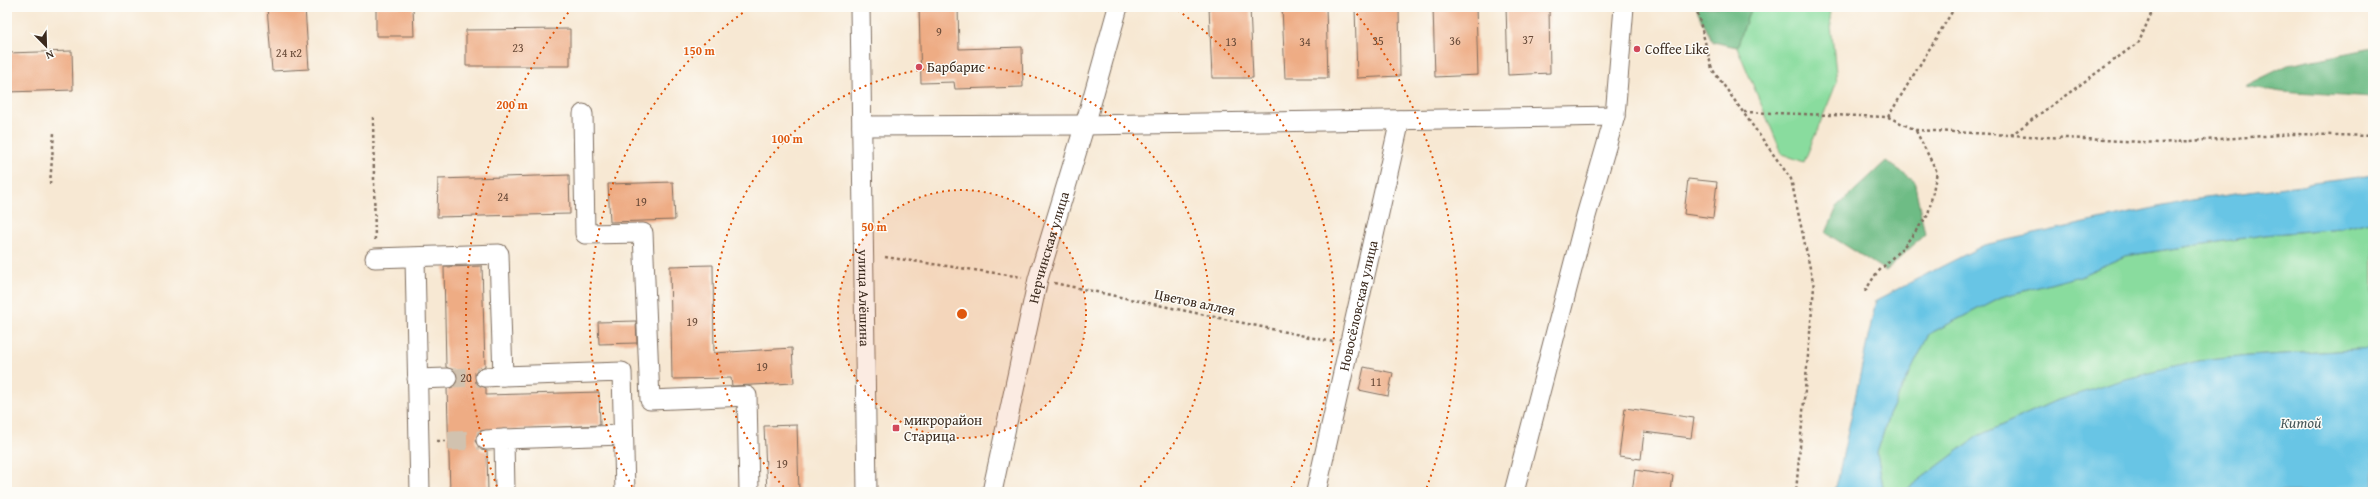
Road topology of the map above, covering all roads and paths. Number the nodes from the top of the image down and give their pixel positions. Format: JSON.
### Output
{"nodes":[{"id":1,"x":860,"y":7,"type":"edge"},
{"id":2,"x":1118,"y":7,"type":"edge"},
{"id":3,"x":1624,"y":7,"type":"edge"},
{"id":4,"x":1696,"y":7,"type":"edge"},
{"id":5,"x":1955,"y":7,"type":"edge"},
{"id":6,"x":2154,"y":7,"type":"edge"},
{"id":7,"x":1744,"y":112,"type":"junction"},
{"id":8,"x":583,"y":114,"type":"dead end"},
{"id":9,"x":1615,"y":116,"type":"junction"},
{"id":10,"x":373,"y":117,"type":"dead end"},
{"id":11,"x":1888,"y":117,"type":"junction"},
{"id":12,"x":1400,"y":120,"type":"junction"},
{"id":13,"x":1085,"y":125,"type":"junction"},
{"id":14,"x":862,"y":126,"type":"junction"},
{"id":15,"x":1916,"y":130,"type":"junction"},
{"id":16,"x":54,"y":133,"type":"dead end"},
{"id":17,"x":2010,"y":136,"type":"junction"},
{"id":18,"x":2373,"y":136,"type":"edge"},
{"id":19,"x":50,"y":184,"type":"dead end"},
{"id":20,"x":885,"y":257,"type":"dead end"},
{"id":21,"x":376,"y":258,"type":"joint"},
{"id":22,"x":414,"y":258,"type":"junction"},
{"id":23,"x":1038,"y":280,"type":"junction"},
{"id":24,"x":1865,"y":291,"type":"dead end"},
{"id":25,"x":1348,"y":345,"type":"junction"},
{"id":26,"x":447,"y":378,"type":"tunnel mouth"},
{"id":27,"x":417,"y":379,"type":"junction"},
{"id":28,"x":623,"y":435,"type":"junction"},
{"id":29,"x":420,"y":492,"type":"edge"},
{"id":30,"x":505,"y":492,"type":"edge"},
{"id":31,"x":625,"y":492,"type":"edge"},
{"id":32,"x":749,"y":492,"type":"edge"},
{"id":33,"x":867,"y":492,"type":"edge"},
{"id":34,"x":992,"y":492,"type":"edge"},
{"id":35,"x":1316,"y":492,"type":"edge"},
{"id":36,"x":1514,"y":492,"type":"edge"},
{"id":37,"x":1796,"y":492,"type":"edge"}],
"edges":[{"from":1,"to":14,"type":"street","name":"улица Алёшина"},
{"from":2,"to":13,"type":"street","name":"Нерчинская улица"},
{"from":3,"to":9,"type":"street"},
{"from":4,"to":7,"type":"path"},
{"from":5,"to":11,"type":"path"},
{"from":6,"to":17,"type":"path"},
{"from":7,"to":11,"type":"path"},
{"from":7,"to":37,"type":"path"},
{"from":8,"to":32,"type":"street"},
{"from":9,"to":12,"type":"street"},
{"from":9,"to":36,"type":"street"},
{"from":10,"to":21,"type":"path"},
{"from":11,"to":15,"type":"path"},
{"from":12,"to":13,"type":"street"},
{"from":12,"to":25,"type":"street","name":"Новосёловская улица"},
{"from":13,"to":14,"type":"street"},
{"from":13,"to":23,"type":"street","name":"Нерчинская улица"},
{"from":14,"to":33,"type":"street","name":"улица Алёшина"},
{"from":15,"to":17,"type":"path"},
{"from":15,"to":24,"type":"path"},
{"from":16,"to":19,"type":"path"},
{"from":17,"to":18,"type":"path"},
{"from":20,"to":23,"type":"path","name":"Цветов аллея"},
{"from":21,"to":22,"type":"street"},
{"from":22,"to":27,"type":"street"},
{"from":22,"to":28,"type":"street"},
{"from":23,"to":25,"type":"path","name":"Цветов аллея"},
{"from":23,"to":34,"type":"street","name":"Нерчинская улица"},
{"from":25,"to":35,"type":"street","name":"Новосёловская улица"},
{"from":26,"to":27,"type":"street"},
{"from":27,"to":29,"type":"street"},
{"from":28,"to":30,"type":"street"},
{"from":28,"to":31,"type":"street"}]}
